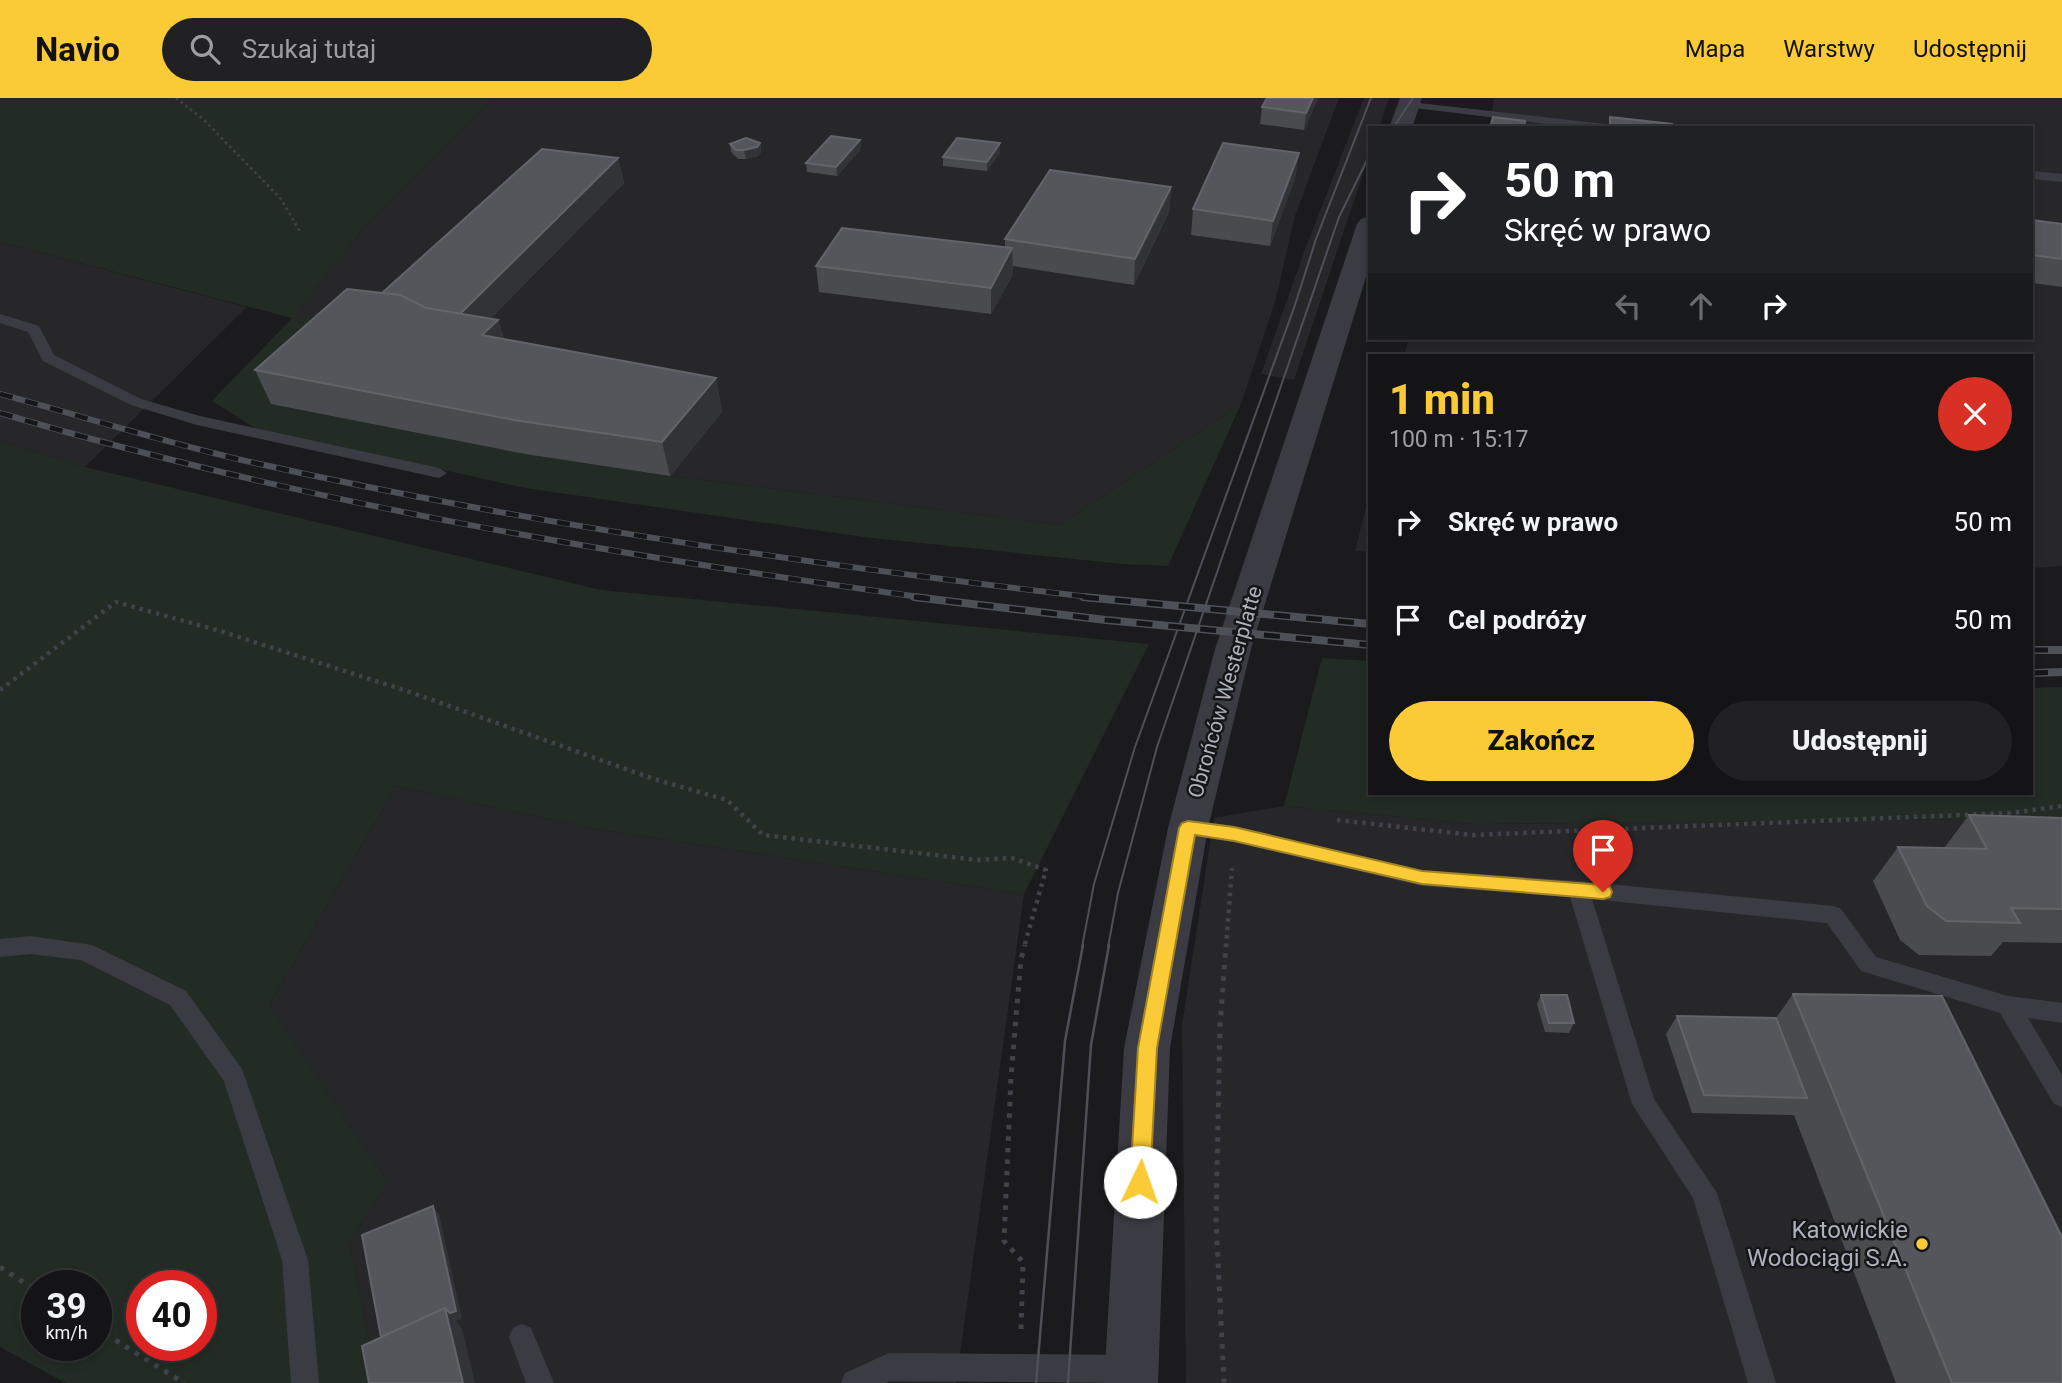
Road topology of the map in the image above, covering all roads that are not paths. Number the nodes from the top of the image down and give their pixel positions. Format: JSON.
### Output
{"nodes":[{"id":1,"x":1410,"y":102,"type":"edge"},
{"id":2,"x":1401,"y":126,"type":"edge"},
{"id":3,"x":1598,"y":126,"type":"edge"},
{"id":4,"x":2033,"y":175,"type":"edge"},
{"id":5,"x":2062,"y":178,"type":"edge"},
{"id":6,"x":1368,"y":230,"type":"edge"},
{"id":7,"x":0,"y":318,"type":"edge"},
{"id":8,"x":439,"y":473,"type":"dead end"},
{"id":9,"x":1188,"y":828,"type":"junction"},
{"id":10,"x":1578,"y":889,"type":"junction"},
{"id":11,"x":0,"y":948,"type":"edge"},
{"id":12,"x":2008,"y":1006,"type":"junction"},
{"id":13,"x":2062,"y":1013,"type":"edge"},
{"id":14,"x":2062,"y":1096,"type":"edge"},
{"id":15,"x":522,"y":1337,"type":"dead end"},
{"id":16,"x":1130,"y":1376,"type":"edge"},
{"id":17,"x":305,"y":1383,"type":"edge"},
{"id":18,"x":540,"y":1383,"type":"edge"},
{"id":19,"x":855,"y":1383,"type":"edge"},
{"id":20,"x":1762,"y":1383,"type":"edge"}],
"edges":[{"from":1,"to":2,"type":"street"},
{"from":1,"to":3,"type":"lane"},
{"from":4,"to":5,"type":"lane"},
{"from":6,"to":9,"type":"street","name":"Obrońców Westerplatte"},
{"from":7,"to":8,"type":"lane"},
{"from":9,"to":10,"type":"lane"},
{"from":9,"to":16,"type":"street","name":"Obrońców Westerplatte"},
{"from":10,"to":12,"type":"lane"},
{"from":10,"to":20,"type":"lane"},
{"from":11,"to":17,"type":"lane"},
{"from":12,"to":13,"type":"lane"},
{"from":12,"to":14,"type":"lane"},
{"from":15,"to":18,"type":"lane"},
{"from":16,"to":19,"type":"lane"}]}
